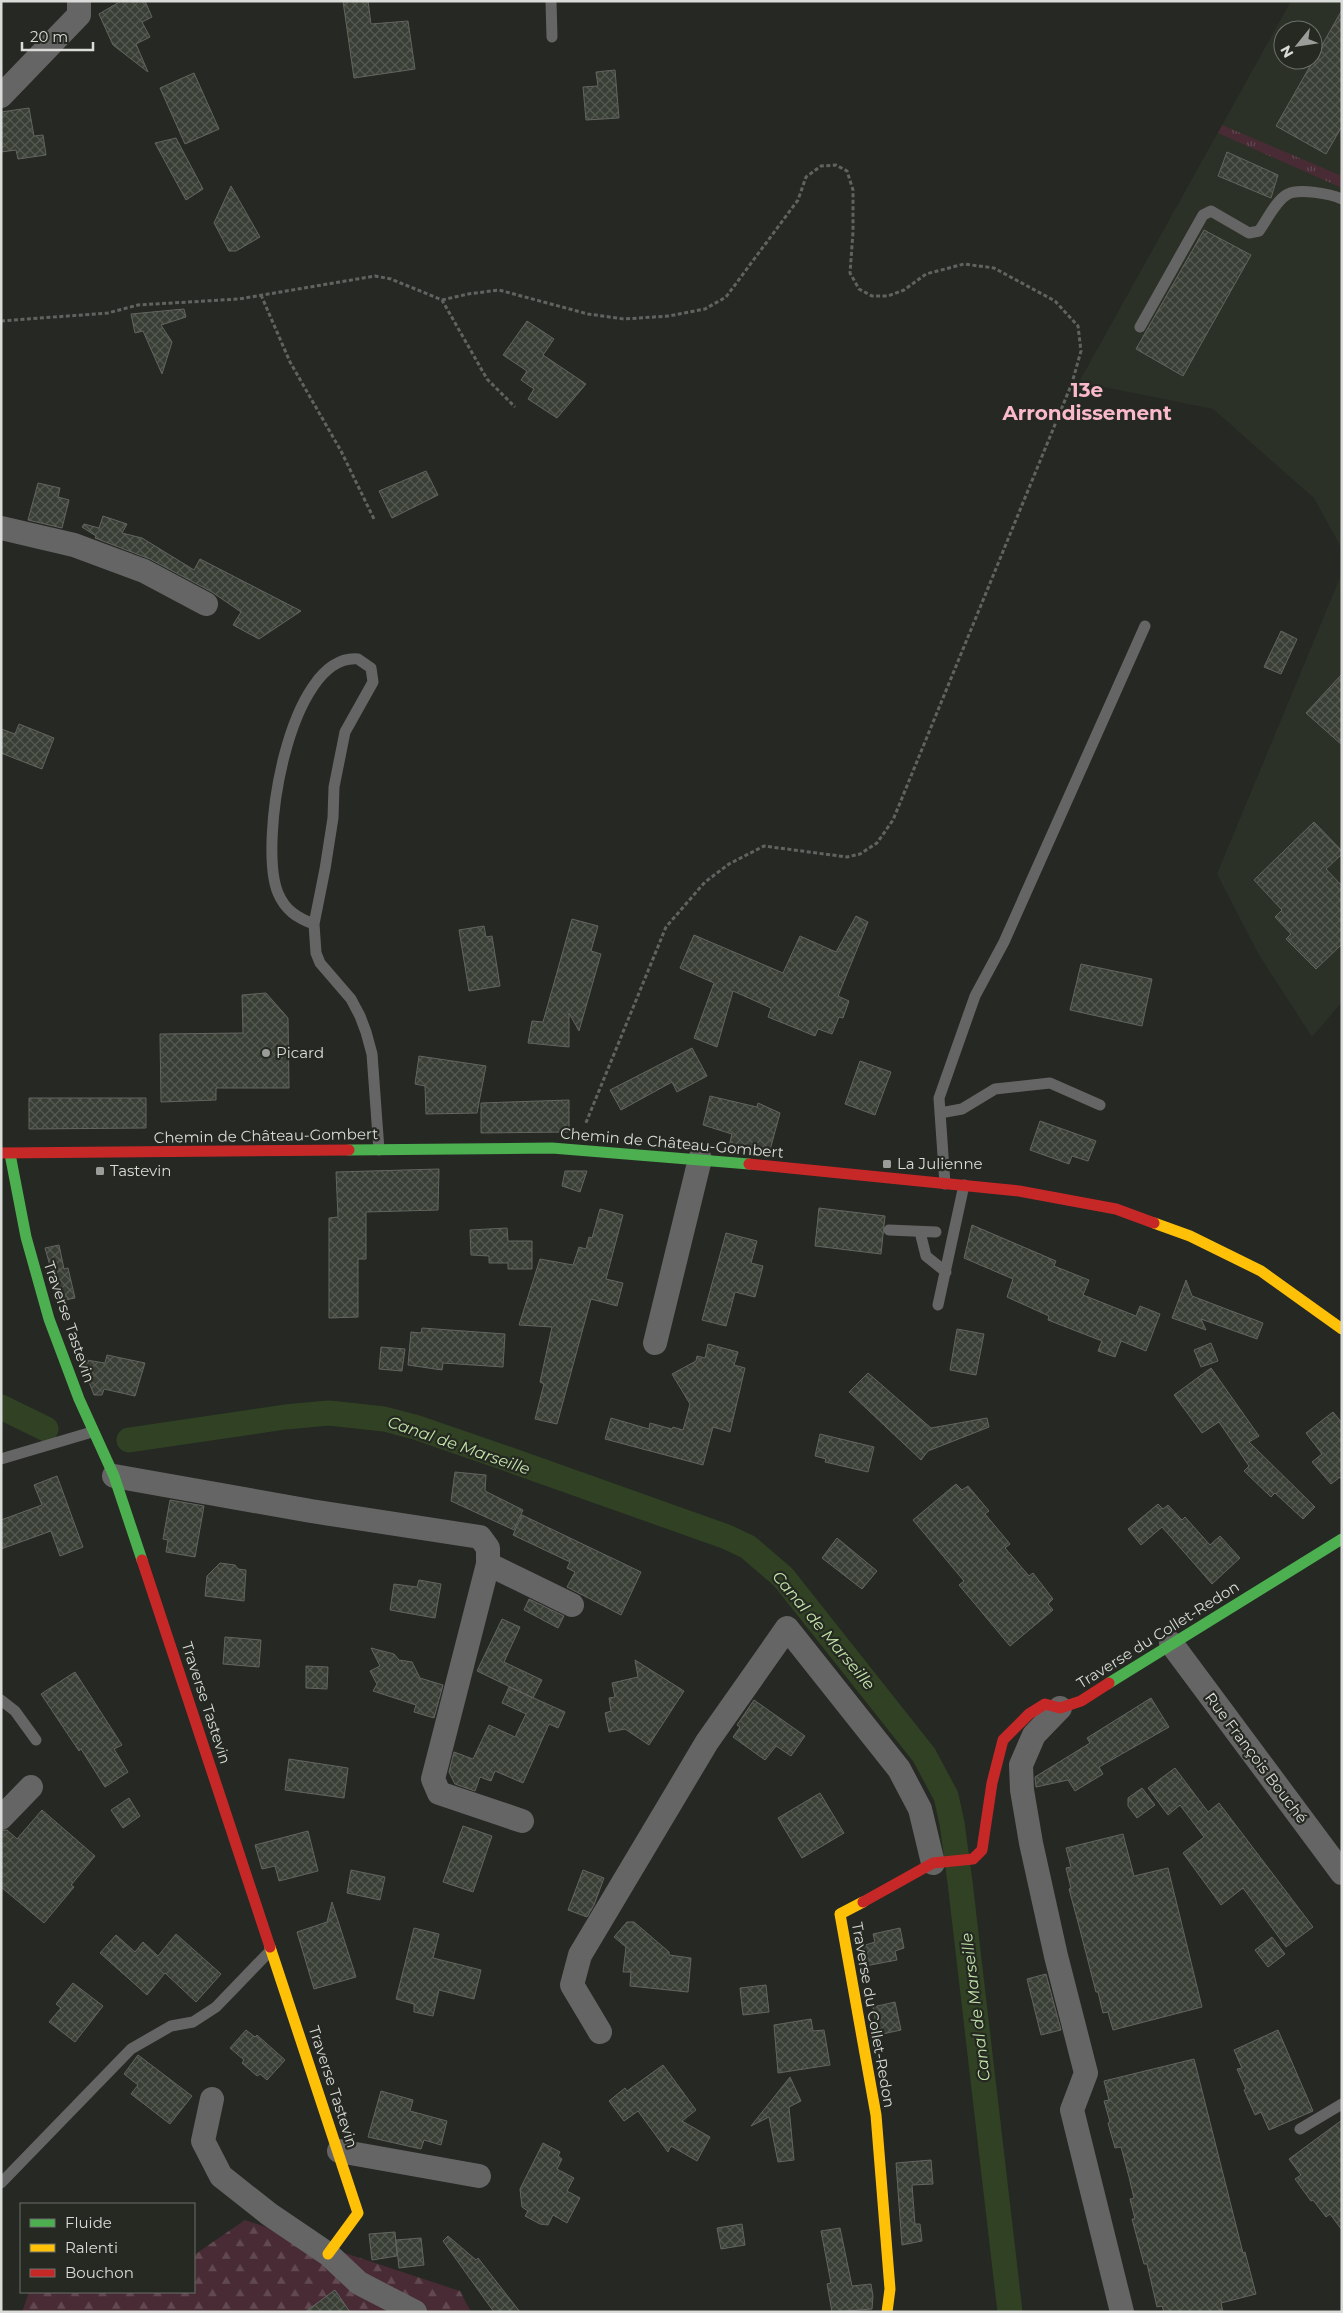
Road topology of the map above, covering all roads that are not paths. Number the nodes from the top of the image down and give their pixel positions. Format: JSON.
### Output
{"nodes":[{"id":1,"x":79,"y":1,"type":"edge"},
{"id":2,"x":551,"y":1,"type":"edge"},
{"id":3,"x":552,"y":37,"type":"dead end"},
{"id":4,"x":1,"y":96,"type":"edge"},
{"id":5,"x":1342,"y":199,"type":"edge"},
{"id":6,"x":1140,"y":327,"type":"dead end"},
{"id":7,"x":1,"y":528,"type":"edge"},
{"id":8,"x":206,"y":604,"type":"dead end"},
{"id":9,"x":1145,"y":626,"type":"dead end"},
{"id":10,"x":314,"y":924,"type":"junction"},
{"id":11,"x":1100,"y":1105,"type":"dead end"},
{"id":12,"x":940,"y":1113,"type":"junction"},
{"id":13,"x":379,"y":1150,"type":"junction"},
{"id":14,"x":6,"y":1154,"type":"edge"},
{"id":15,"x":700,"y":1159,"type":"junction"},
{"id":16,"x":945,"y":1184,"type":"junction"},
{"id":17,"x":964,"y":1185,"type":"junction"},
{"id":18,"x":889,"y":1230,"type":"dead end"},
{"id":19,"x":920,"y":1232,"type":"junction"},
{"id":20,"x":936,"y":1232,"type":"dead end"},
{"id":21,"x":946,"y":1272,"type":"junction"},
{"id":22,"x":938,"y":1305,"type":"dead end"},
{"id":23,"x":1314,"y":1307,"type":"junction"},
{"id":24,"x":1342,"y":1321,"type":"edge"},
{"id":25,"x":1342,"y":1329,"type":"edge"},
{"id":26,"x":655,"y":1343,"type":"dead end"},
{"id":27,"x":92,"y":1432,"type":"junction"},
{"id":28,"x":1,"y":1459,"type":"edge"},
{"id":29,"x":114,"y":1476,"type":"junction"},
{"id":30,"x":1342,"y":1539,"type":"edge"},
{"id":31,"x":488,"y":1564,"type":"junction"},
{"id":32,"x":572,"y":1605,"type":"dead end"},
{"id":33,"x":1171,"y":1643,"type":"junction"},
{"id":34,"x":1,"y":1700,"type":"edge"},
{"id":35,"x":1060,"y":1708,"type":"junction"},
{"id":36,"x":36,"y":1740,"type":"dead end"},
{"id":37,"x":31,"y":1787,"type":"dead end"},
{"id":38,"x":1,"y":1818,"type":"edge"},
{"id":39,"x":522,"y":1821,"type":"dead end"},
{"id":40,"x":933,"y":1863,"type":"junction"},
{"id":41,"x":1342,"y":1874,"type":"edge"},
{"id":42,"x":272,"y":1949,"type":"junction"},
{"id":43,"x":600,"y":2032,"type":"dead end"},
{"id":44,"x":212,"y":2100,"type":"dead end"},
{"id":45,"x":1342,"y":2104,"type":"edge"},
{"id":46,"x":1300,"y":2129,"type":"dead end"},
{"id":47,"x":339,"y":2151,"type":"junction"},
{"id":48,"x":479,"y":2176,"type":"dead end"},
{"id":49,"x":1,"y":2183,"type":"edge"},
{"id":50,"x":328,"y":2254,"type":"junction"},
{"id":51,"x":415,"y":2312,"type":"edge"},
{"id":52,"x":887,"y":2312,"type":"edge"},
{"id":53,"x":1122,"y":2312,"type":"edge"}],
"edges":[{"from":1,"to":4,"type":"street"},
{"from":2,"to":3,"type":"lane"},
{"from":5,"to":6,"type":"lane"},
{"from":7,"to":8,"type":"street"},
{"from":9,"to":12,"type":"lane"},
{"from":10,"to":10,"type":"lane"},
{"from":10,"to":13,"type":"lane"},
{"from":11,"to":12,"type":"lane"},
{"from":12,"to":16,"type":"lane"},
{"from":13,"to":14,"type":"street","name":"Chemin de Château-Gombert"},
{"from":13,"to":15,"type":"street","name":"Chemin de Château-Gombert"},
{"from":14,"to":27,"type":"street","name":"Traverse Tastevin"},
{"from":15,"to":16,"type":"street","name":"Chemin de Château-Gombert"},
{"from":15,"to":26,"type":"street"},
{"from":16,"to":17,"type":"street","name":"Chemin de Château-Gombert"},
{"from":17,"to":21,"type":"lane"},
{"from":17,"to":23,"type":"street","name":"Chemin de Château-Gombert"},
{"from":18,"to":19,"type":"lane"},
{"from":19,"to":20,"type":"lane"},
{"from":19,"to":21,"type":"lane"},
{"from":21,"to":22,"type":"lane"},
{"from":23,"to":24,"type":"street","name":"Chemin de Château-Gombert"},
{"from":23,"to":25,"type":"street","name":"Chemin de Château-Gombert"},
{"from":27,"to":28,"type":"lane"},
{"from":27,"to":29,"type":"street","name":"Traverse Tastevin"},
{"from":29,"to":31,"type":"street"},
{"from":29,"to":42,"type":"street","name":"Traverse Tastevin"},
{"from":30,"to":33,"type":"street","name":"Traverse du Collet-Redon"},
{"from":31,"to":32,"type":"street"},
{"from":31,"to":39,"type":"street"},
{"from":33,"to":35,"type":"street","name":"Traverse du Collet-Redon"},
{"from":33,"to":41,"type":"street","name":"Rue François Bouché"},
{"from":34,"to":36,"type":"lane"},
{"from":35,"to":40,"type":"street","name":"Traverse du Collet-Redon"},
{"from":35,"to":53,"type":"street"},
{"from":37,"to":38,"type":"street"},
{"from":40,"to":43,"type":"street"},
{"from":40,"to":52,"type":"street","name":"Traverse du Collet-Redon"},
{"from":42,"to":47,"type":"street","name":"Traverse Tastevin"},
{"from":42,"to":49,"type":"lane"},
{"from":44,"to":50,"type":"street"},
{"from":45,"to":46,"type":"lane"},
{"from":47,"to":48,"type":"street"},
{"from":47,"to":50,"type":"street","name":"Traverse Tastevin"},
{"from":50,"to":51,"type":"street"}]}
